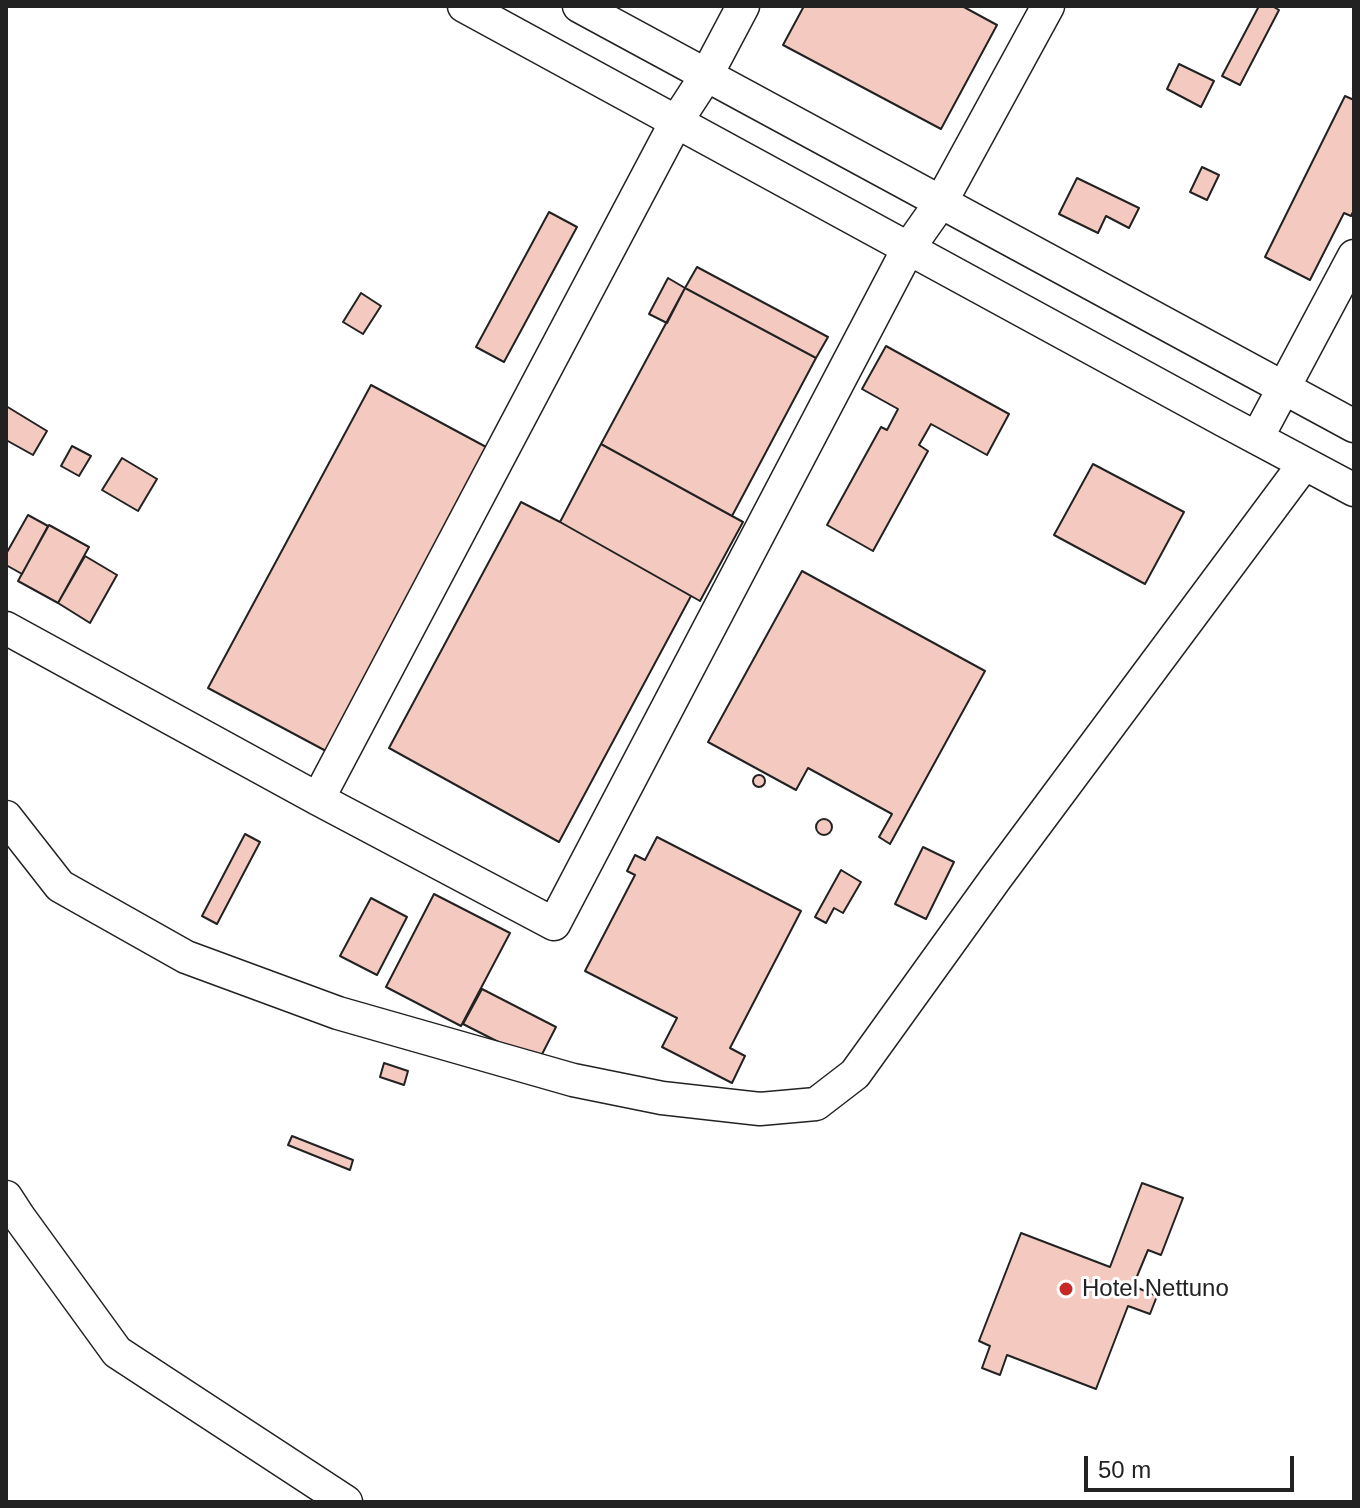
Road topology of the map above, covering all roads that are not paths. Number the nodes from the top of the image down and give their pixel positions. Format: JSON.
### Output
{"nodes":[{"id":1,"x":464,"y":6,"type":"edge"},
{"id":2,"x":579,"y":6,"type":"edge"},
{"id":3,"x":743,"y":6,"type":"edge"},
{"id":4,"x":1048,"y":6,"type":"edge"},
{"id":5,"x":706,"y":76,"type":"junction"},
{"id":6,"x":676,"y":122,"type":"junction"},
{"id":7,"x":941,"y":202,"type":"junction"},
{"id":8,"x":908,"y":249,"type":"junction"},
{"id":9,"x":1354,"y":256,"type":"edge"},
{"id":10,"x":1285,"y":388,"type":"junction"},
{"id":11,"x":1354,"y":426,"type":"edge"},
{"id":12,"x":1257,"y":438,"type":"junction"},
{"id":13,"x":1304,"y":464,"type":"junction"},
{"id":14,"x":1354,"y":490,"type":"edge"},
{"id":15,"x":6,"y":628,"type":"edge"},
{"id":16,"x":318,"y":799,"type":"junction"},
{"id":17,"x":6,"y":817,"type":"edge"},
{"id":18,"x":6,"y":1197,"type":"edge"},
{"id":19,"x":346,"y":1502,"type":"edge"}],
"edges":[{"from":1,"to":6,"type":"lane"},
{"from":2,"to":5,"type":"lane"},
{"from":3,"to":5,"type":"lane"},
{"from":4,"to":7,"type":"lane"},
{"from":5,"to":6,"type":"lane"},
{"from":5,"to":7,"type":"lane"},
{"from":6,"to":8,"type":"lane"},
{"from":6,"to":16,"type":"lane"},
{"from":7,"to":8,"type":"lane"},
{"from":7,"to":10,"type":"lane"},
{"from":8,"to":12,"type":"lane"},
{"from":8,"to":16,"type":"lane"},
{"from":9,"to":10,"type":"lane"},
{"from":10,"to":11,"type":"lane"},
{"from":10,"to":12,"type":"lane"},
{"from":12,"to":13,"type":"lane"},
{"from":13,"to":14,"type":"lane"},
{"from":13,"to":17,"type":"lane"},
{"from":15,"to":16,"type":"lane"},
{"from":18,"to":19,"type":"lane"}]}
